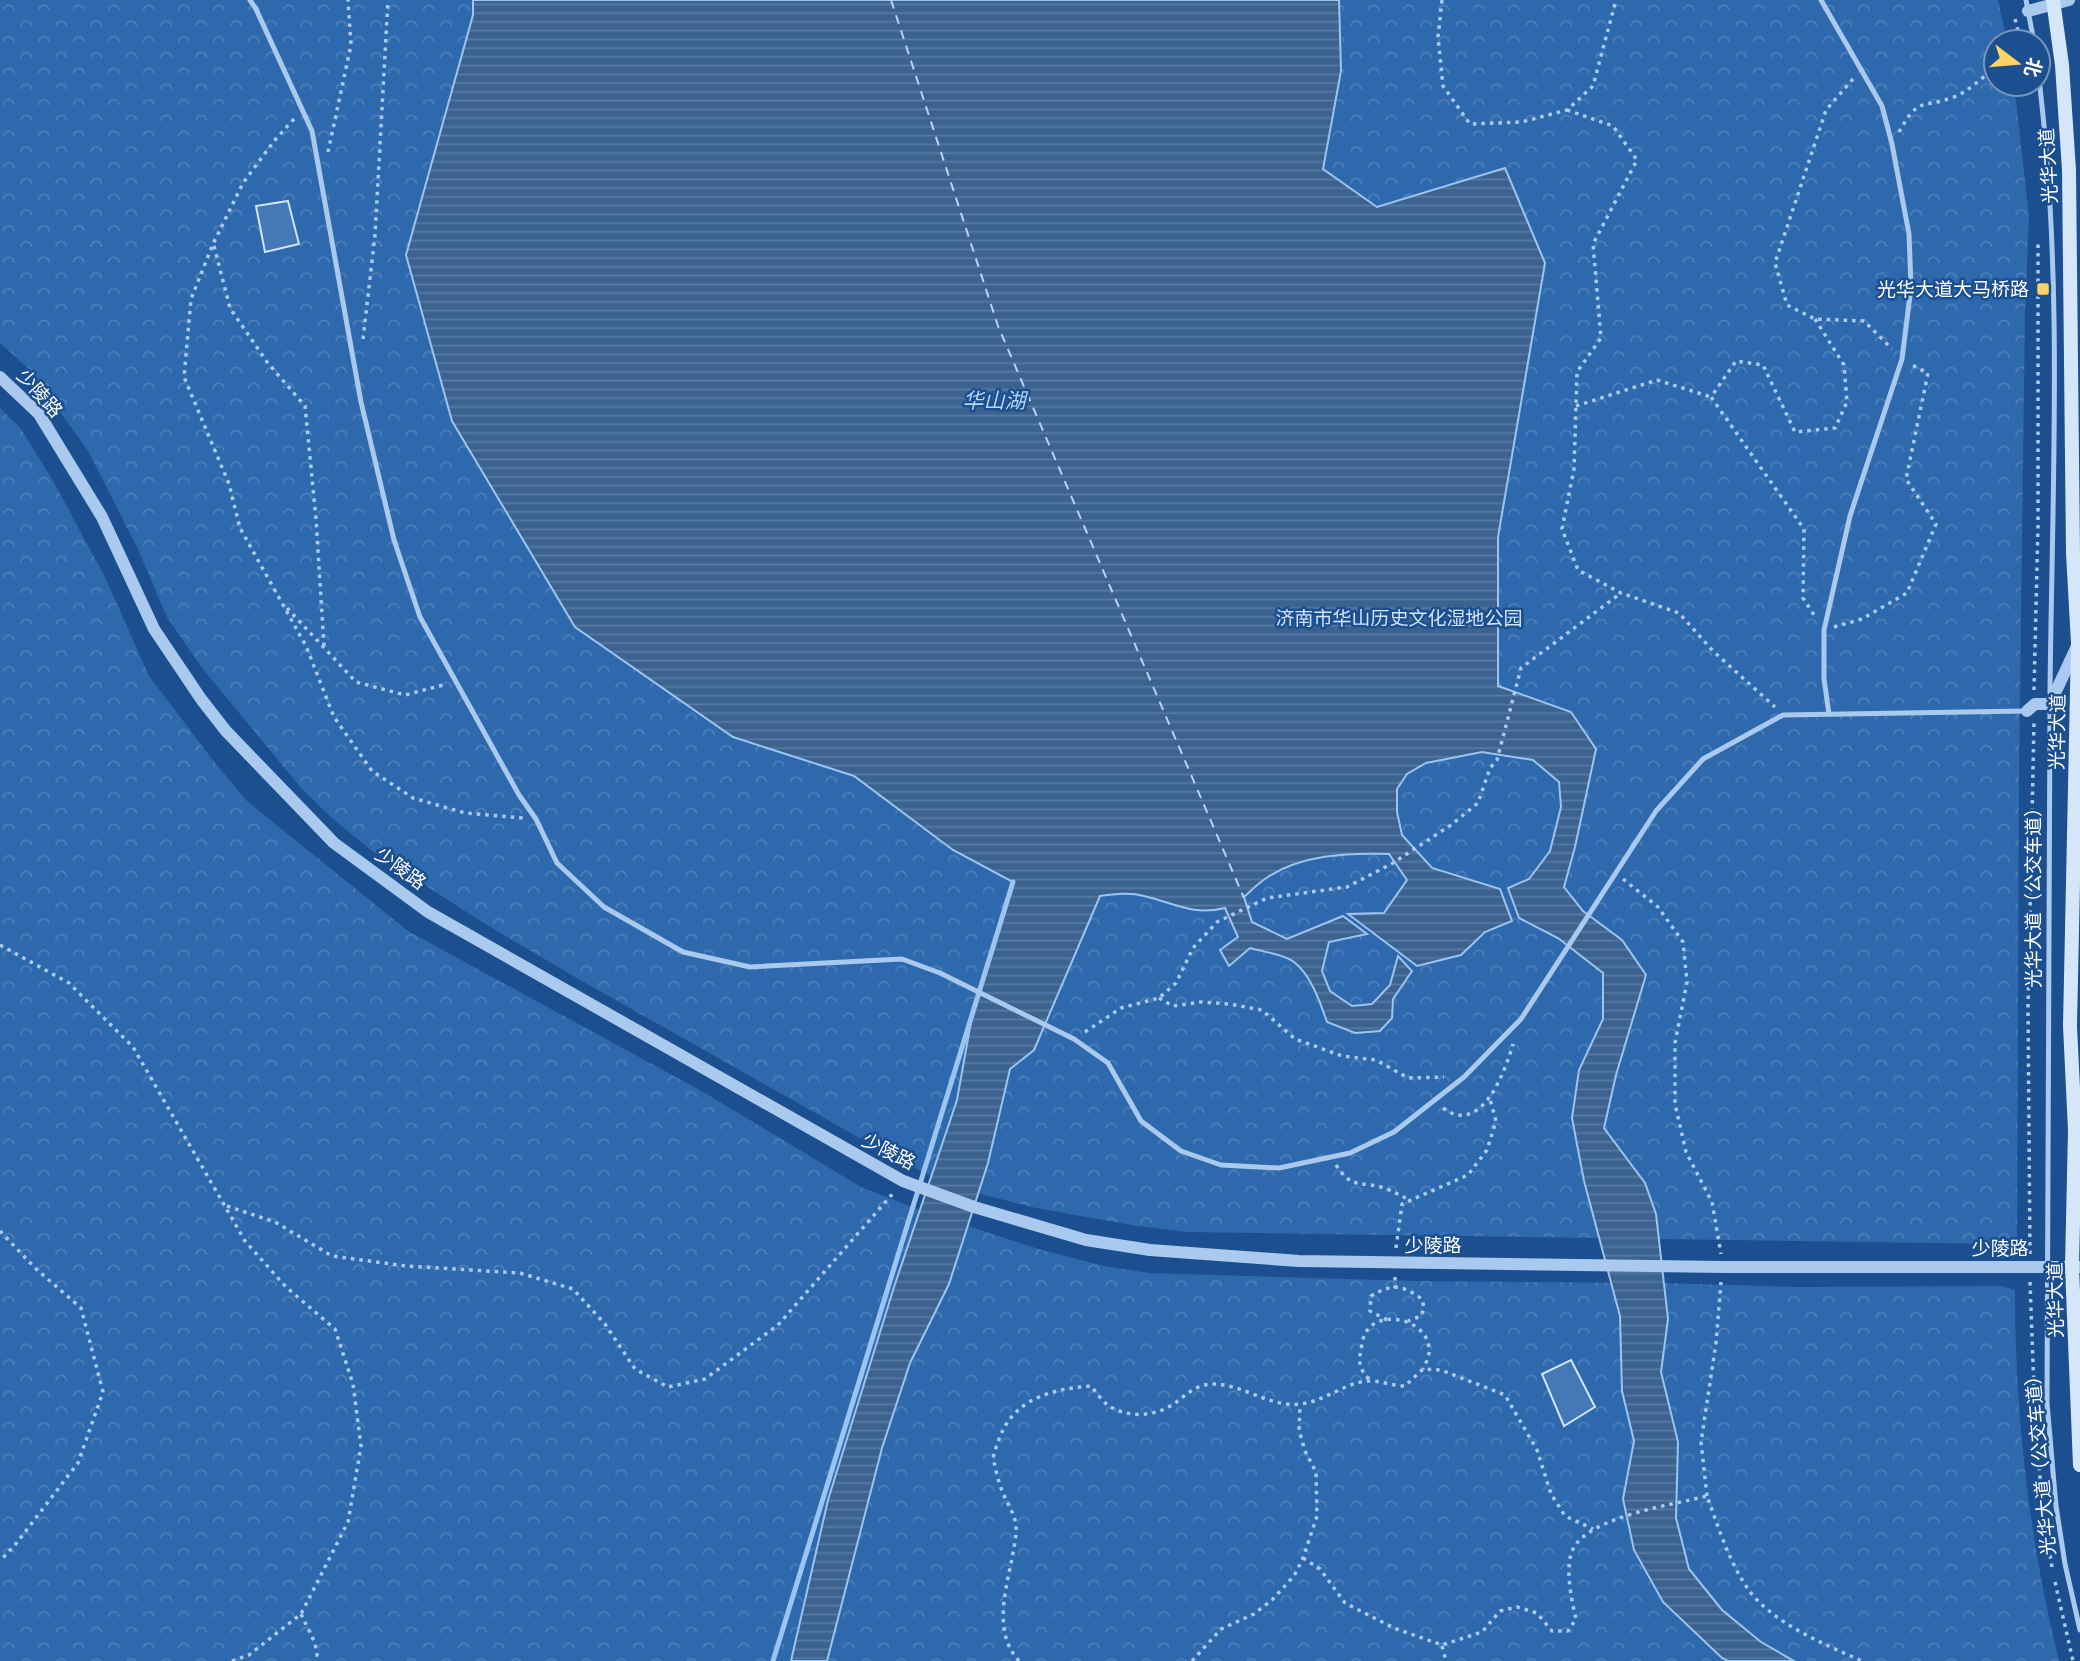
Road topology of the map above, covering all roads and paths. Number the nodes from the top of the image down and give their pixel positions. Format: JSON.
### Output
{"nodes":[{"id":1,"x":250,"y":0,"type":"edge"},
{"id":2,"x":348,"y":0,"type":"edge"},
{"id":3,"x":388,"y":0,"type":"edge"},
{"id":4,"x":1442,"y":0,"type":"edge"},
{"id":5,"x":1616,"y":0,"type":"edge"},
{"id":6,"x":1821,"y":0,"type":"edge"},
{"id":7,"x":2069,"y":0,"type":"edge"},
{"id":8,"x":2053,"y":2,"type":"edge"},
{"id":9,"x":2027,"y":6,"type":"edge"},
{"id":10,"x":2031,"y":28,"type":"edge"},
{"id":11,"x":1861,"y":70,"type":"junction"},
{"id":12,"x":1982,"y":78,"type":"edge"},
{"id":13,"x":2040,"y":98,"type":"edge"},
{"id":14,"x":303,"y":110,"type":"junction"},
{"id":15,"x":1567,"y":110,"type":"junction"},
{"id":16,"x":1892,"y":144,"type":"junction"},
{"id":17,"x":327,"y":154,"type":"dead end"},
{"id":18,"x":2038,"y":243,"type":"dead end"},
{"id":19,"x":213,"y":244,"type":"junction"},
{"id":20,"x":1815,"y":320,"type":"junction"},
{"id":21,"x":362,"y":342,"type":"dead end"},
{"id":22,"x":1902,"y":359,"type":"junction"},
{"id":23,"x":0,"y":377,"type":"edge"},
{"id":24,"x":1711,"y":397,"type":"junction"},
{"id":25,"x":1576,"y":405,"type":"junction"},
{"id":26,"x":1621,"y":593,"type":"junction"},
{"id":27,"x":283,"y":603,"type":"junction"},
{"id":28,"x":1824,"y":630,"type":"junction"},
{"id":29,"x":2079,"y":643,"type":"edge"},
{"id":30,"x":324,"y":646,"type":"junction"},
{"id":31,"x":456,"y":682,"type":"junction"},
{"id":32,"x":2050,"y":705,"type":"junction"},
{"id":33,"x":2031,"y":708,"type":"junction"},
{"id":34,"x":1829,"y":714,"type":"junction"},
{"id":35,"x":1783,"y":715,"type":"junction"},
{"id":36,"x":536,"y":819,"type":"junction"},
{"id":37,"x":1616,"y":874,"type":"junction"},
{"id":38,"x":0,"y":945,"type":"edge"},
{"id":39,"x":1159,"y":999,"type":"junction"},
{"id":40,"x":1521,"y":1019,"type":"junction"},
{"id":41,"x":1074,"y":1039,"type":"junction"},
{"id":42,"x":1464,"y":1077,"type":"junction"},
{"id":43,"x":1489,"y":1096,"type":"junction"},
{"id":44,"x":1433,"y":1101,"type":"junction"},
{"id":45,"x":1330,"y":1157,"type":"junction"},
{"id":46,"x":903,"y":1181,"type":"junction"},
{"id":47,"x":1410,"y":1200,"type":"junction"},
{"id":48,"x":226,"y":1206,"type":"junction"},
{"id":49,"x":0,"y":1231,"type":"edge"},
{"id":50,"x":1395,"y":1264,"type":"junction"},
{"id":51,"x":1723,"y":1267,"type":"junction"},
{"id":52,"x":2030,"y":1267,"type":"junction"},
{"id":53,"x":2046,"y":1267,"type":"junction"},
{"id":54,"x":2076,"y":1267,"type":"edge"},
{"id":55,"x":1387,"y":1320,"type":"junction"},
{"id":56,"x":1408,"y":1321,"type":"junction"},
{"id":57,"x":1423,"y":1369,"type":"junction"},
{"id":58,"x":1370,"y":1380,"type":"junction"},
{"id":59,"x":2034,"y":1396,"type":"dead end"},
{"id":60,"x":1300,"y":1405,"type":"junction"},
{"id":61,"x":2036,"y":1422,"type":"dead end"},
{"id":62,"x":2080,"y":1465,"type":"edge"},
{"id":63,"x":1707,"y":1496,"type":"junction"},
{"id":64,"x":2043,"y":1501,"type":"dead end"},
{"id":65,"x":2046,"y":1527,"type":"dead end"},
{"id":66,"x":1593,"y":1529,"type":"junction"},
{"id":67,"x":1303,"y":1558,"type":"junction"},
{"id":68,"x":0,"y":1561,"type":"edge"},
{"id":69,"x":301,"y":1615,"type":"junction"},
{"id":70,"x":2080,"y":1630,"type":"edge"},
{"id":71,"x":1442,"y":1645,"type":"junction"},
{"id":72,"x":232,"y":1661,"type":"edge"},
{"id":73,"x":318,"y":1661,"type":"edge"},
{"id":74,"x":1019,"y":1661,"type":"edge"},
{"id":75,"x":1192,"y":1661,"type":"edge"},
{"id":76,"x":1447,"y":1661,"type":"edge"},
{"id":77,"x":1862,"y":1661,"type":"edge"},
{"id":78,"x":2073,"y":1661,"type":"edge"}],
"edges":[{"from":1,"to":14,"type":"lane"},
{"from":2,"to":17,"type":"path"},
{"from":3,"to":21,"type":"path"},
{"from":4,"to":15,"type":"path"},
{"from":5,"to":15,"type":"path"},
{"from":6,"to":11,"type":"lane"},
{"from":7,"to":8,"type":"street"},
{"from":8,"to":9,"type":"street"},
{"from":8,"to":29,"type":"main road","name":"光华大道"},
{"from":9,"to":10,"type":"lane"},
{"from":11,"to":16,"type":"lane"},
{"from":11,"to":20,"type":"path"},
{"from":12,"to":16,"type":"path"},
{"from":13,"to":32,"type":"lane","name":"光华大道（公交车道）"},
{"from":14,"to":19,"type":"path"},
{"from":14,"to":31,"type":"lane"},
{"from":15,"to":25,"type":"path"},
{"from":16,"to":22,"type":"lane"},
{"from":18,"to":33,"type":"path"},
{"from":19,"to":27,"type":"path"},
{"from":19,"to":30,"type":"path"},
{"from":20,"to":22,"type":"path"},
{"from":20,"to":24,"type":"path"},
{"from":22,"to":28,"type":"lane"},
{"from":22,"to":28,"type":"path"},
{"from":23,"to":46,"type":"street","name":"少陵路"},
{"from":24,"to":25,"type":"path"},
{"from":24,"to":28,"type":"path"},
{"from":25,"to":26,"type":"path"},
{"from":26,"to":35,"type":"path"},
{"from":26,"to":39,"type":"path"},
{"from":27,"to":30,"type":"path"},
{"from":27,"to":36,"type":"path"},
{"from":28,"to":34,"type":"lane"},
{"from":29,"to":32,"type":"street"},
{"from":29,"to":54,"type":"main road","name":"光华大道"},
{"from":30,"to":31,"type":"path"},
{"from":31,"to":36,"type":"lane"},
{"from":32,"to":33,"type":"street"},
{"from":32,"to":53,"type":"lane","name":"光华大道（公交车道）"},
{"from":33,"to":34,"type":"lane"},
{"from":33,"to":52,"type":"path"},
{"from":34,"to":35,"type":"lane"},
{"from":35,"to":37,"type":"lane"},
{"from":36,"to":41,"type":"lane"},
{"from":37,"to":40,"type":"lane"},
{"from":37,"to":51,"type":"path"},
{"from":38,"to":48,"type":"path"},
{"from":39,"to":41,"type":"path"},
{"from":39,"to":42,"type":"path"},
{"from":40,"to":42,"type":"lane"},
{"from":40,"to":43,"type":"path"},
{"from":41,"to":45,"type":"lane"},
{"from":42,"to":44,"type":"lane"},
{"from":43,"to":44,"type":"path"},
{"from":43,"to":47,"type":"path"},
{"from":44,"to":45,"type":"lane"},
{"from":45,"to":47,"type":"path"},
{"from":46,"to":48,"type":"path"},
{"from":46,"to":50,"type":"street","name":"少陵路"},
{"from":47,"to":50,"type":"path"},
{"from":48,"to":69,"type":"path"},
{"from":49,"to":68,"type":"path"},
{"from":50,"to":51,"type":"street","name":"少陵路"},
{"from":51,"to":52,"type":"street","name":"少陵路"},
{"from":51,"to":63,"type":"path"},
{"from":52,"to":53,"type":"street","name":"少陵路"},
{"from":52,"to":59,"type":"path"},
{"from":53,"to":54,"type":"street","name":"少陵路"},
{"from":53,"to":70,"type":"lane","name":"光华大道（公交车道）"},
{"from":54,"to":62,"type":"main road","name":"光华大道"},
{"from":55,"to":56,"type":"path"},
{"from":55,"to":56,"type":"path"},
{"from":55,"to":58,"type":"path"},
{"from":56,"to":57,"type":"path"},
{"from":57,"to":58,"type":"path"},
{"from":57,"to":66,"type":"path"},
{"from":58,"to":60,"type":"path"},
{"from":60,"to":67,"type":"path"},
{"from":60,"to":74,"type":"path"},
{"from":61,"to":64,"type":"path"},
{"from":63,"to":66,"type":"path"},
{"from":63,"to":77,"type":"path"},
{"from":65,"to":78,"type":"path"},
{"from":66,"to":71,"type":"path"},
{"from":67,"to":71,"type":"path"},
{"from":67,"to":75,"type":"path"},
{"from":69,"to":72,"type":"path"},
{"from":69,"to":73,"type":"path"},
{"from":71,"to":76,"type":"path"}]}
